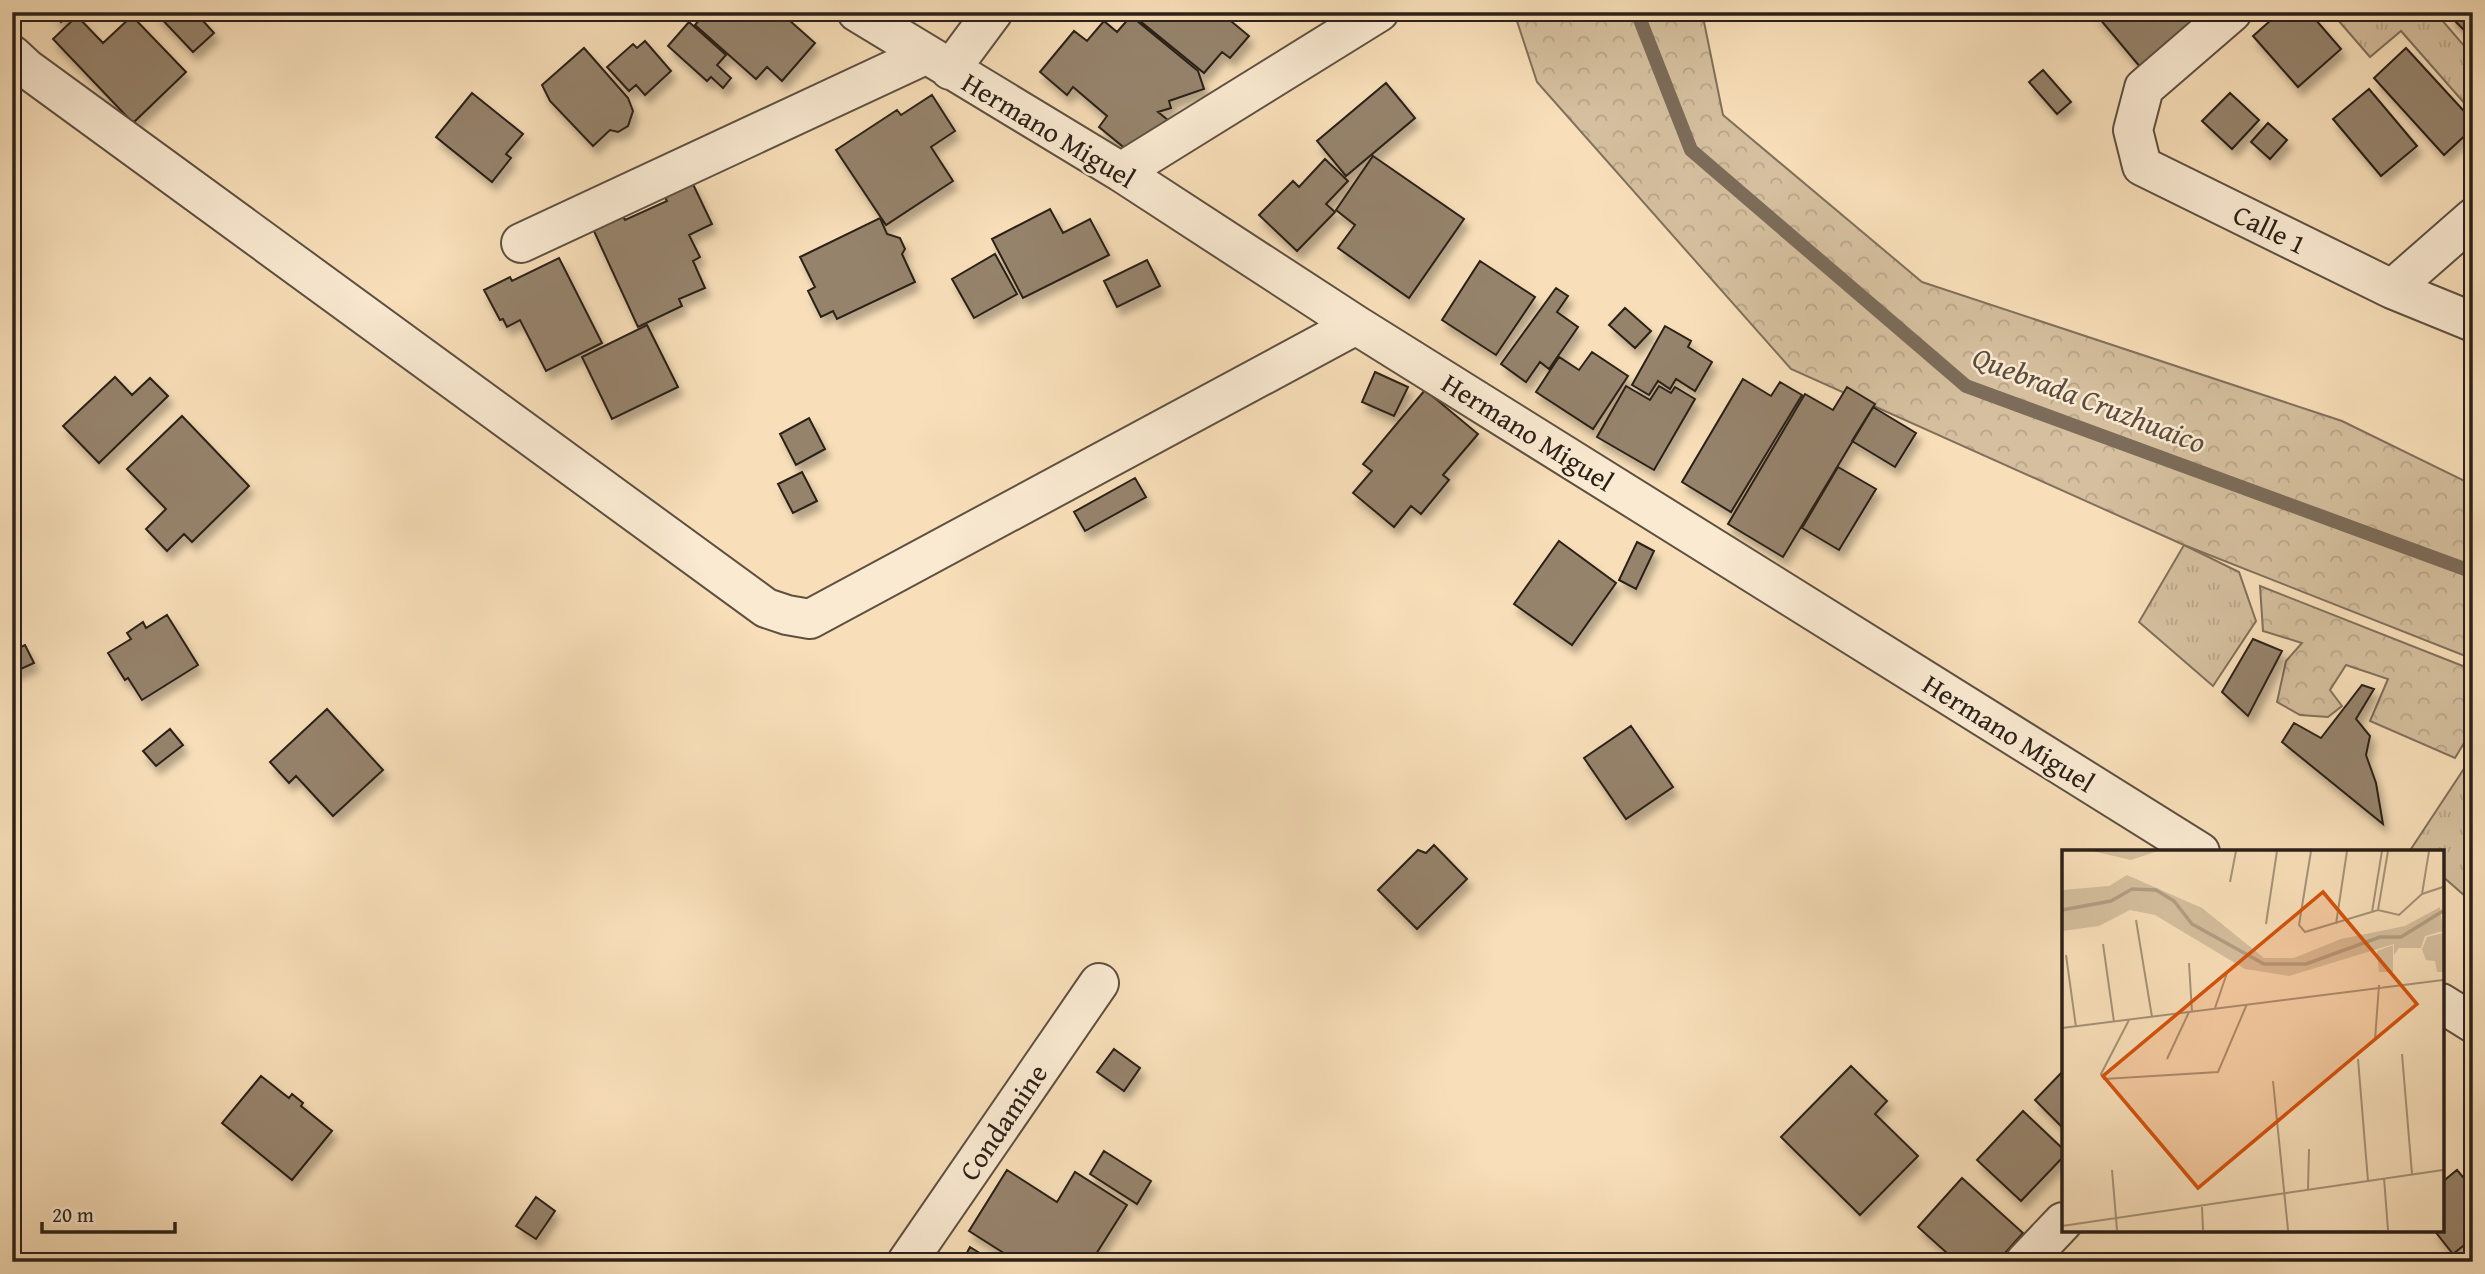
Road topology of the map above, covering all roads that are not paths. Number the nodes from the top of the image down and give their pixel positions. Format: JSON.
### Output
{"nodes":[{"id":1,"x":857,"y":12,"type":"edge"},
{"id":2,"x":993,"y":12,"type":"edge"},
{"id":3,"x":1379,"y":12,"type":"edge"},
{"id":4,"x":2232,"y":12,"type":"edge"},
{"id":5,"x":12,"y":55,"type":"edge"},
{"id":6,"x":938,"y":62,"type":"junction"},
{"id":7,"x":1121,"y":172,"type":"junction"},
{"id":8,"x":2473,"y":218,"type":"edge"},
{"id":9,"x":521,"y":243,"type":"dead end"},
{"id":10,"x":2392,"y":289,"type":"junction"},
{"id":11,"x":2473,"y":322,"type":"edge"},
{"id":12,"x":1356,"y":324,"type":"junction"},
{"id":13,"x":2197,"y":850,"type":"edge"},
{"id":14,"x":1099,"y":983,"type":"dead end"},
{"id":15,"x":2443,"y":1004,"type":"edge"},
{"id":16,"x":2473,"y":1023,"type":"edge"},
{"id":17,"x":2062,"y":1223,"type":"edge"},
{"id":18,"x":907,"y":1262,"type":"edge"},
{"id":19,"x":2025,"y":1262,"type":"edge"}],
"edges":[{"from":1,"to":6,"type":"street","name":"Hermano Miguel"},
{"from":2,"to":6,"type":"street"},
{"from":3,"to":7,"type":"street"},
{"from":4,"to":10,"type":"street","name":"Calle 1"},
{"from":5,"to":12,"type":"street"},
{"from":6,"to":7,"type":"street","name":"Hermano Miguel"},
{"from":6,"to":9,"type":"street"},
{"from":7,"to":12,"type":"street","name":"Hermano Miguel"},
{"from":8,"to":10,"type":"street"},
{"from":10,"to":11,"type":"street","name":"Calle 1"},
{"from":12,"to":13,"type":"street","name":"Hermano Miguel"},
{"from":14,"to":18,"type":"street","name":"Condamine"},
{"from":15,"to":16,"type":"street"},
{"from":17,"to":19,"type":"street"}]}
